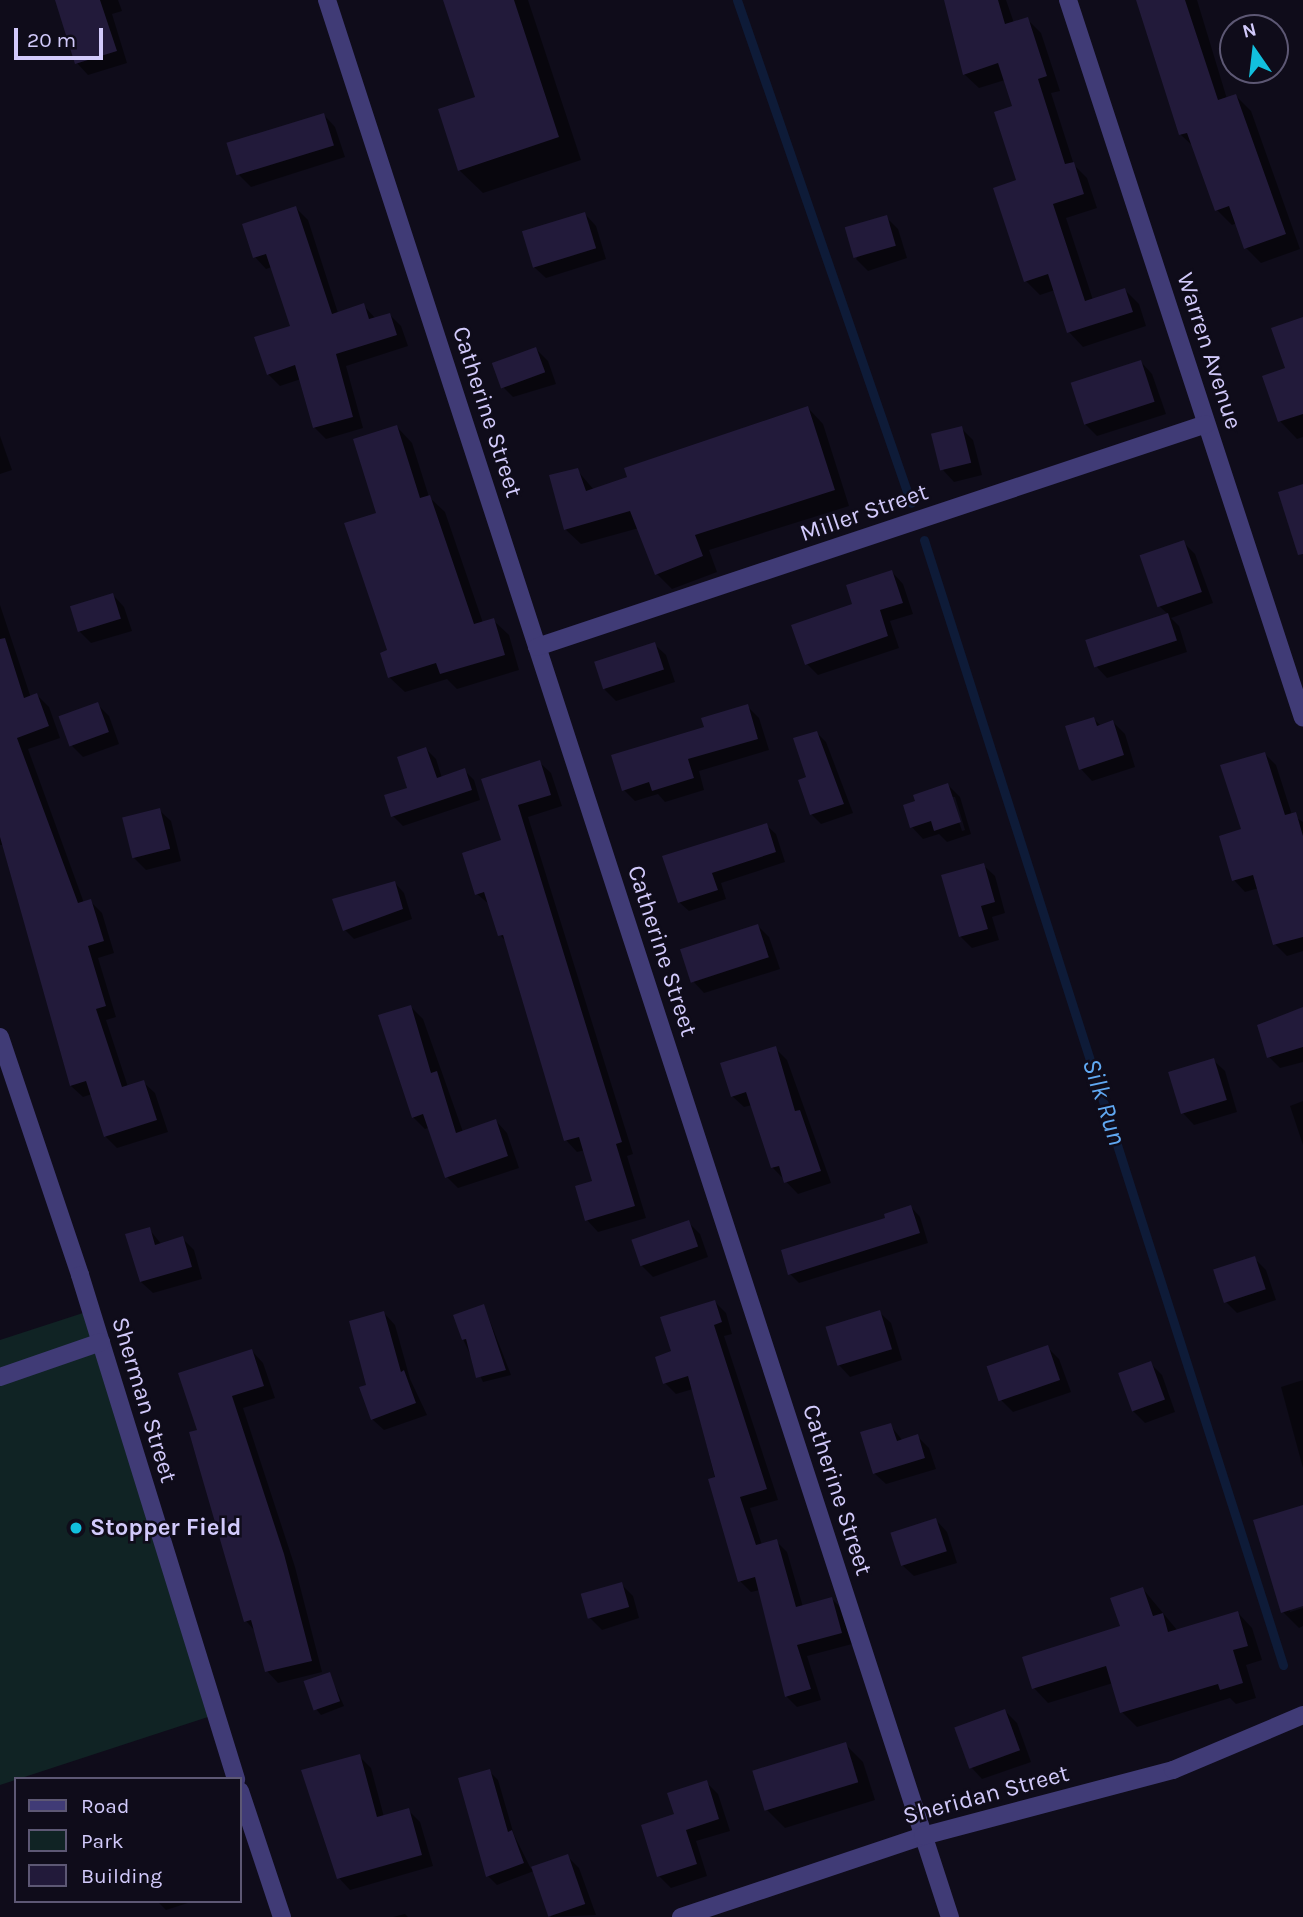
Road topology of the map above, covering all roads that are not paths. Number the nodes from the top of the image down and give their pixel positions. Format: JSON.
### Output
{"nodes":[{"id":1,"x":327,"y":0,"type":"edge"},
{"id":2,"x":1068,"y":0,"type":"edge"},
{"id":3,"x":1206,"y":424,"type":"junction"},
{"id":4,"x":537,"y":647,"type":"junction"},
{"id":5,"x":1303,"y":718,"type":"edge"},
{"id":6,"x":0,"y":1037,"type":"edge"},
{"id":7,"x":101,"y":1342,"type":"junction"},
{"id":8,"x":0,"y":1377,"type":"edge"},
{"id":9,"x":1303,"y":1715,"type":"edge"},
{"id":10,"x":235,"y":1777,"type":"edge"},
{"id":11,"x":242,"y":1797,"type":"edge"},
{"id":12,"x":923,"y":1836,"type":"junction"},
{"id":13,"x":282,"y":1917,"type":"edge"},
{"id":14,"x":681,"y":1917,"type":"edge"},
{"id":15,"x":950,"y":1917,"type":"edge"}],
"edges":[{"from":1,"to":4,"type":"street","name":"Catherine Street"},
{"from":2,"to":3,"type":"street","name":"Warren Avenue"},
{"from":3,"to":4,"type":"street","name":"Miller Street"},
{"from":3,"to":5,"type":"street","name":"Warren Avenue"},
{"from":4,"to":12,"type":"street","name":"Catherine Street"},
{"from":6,"to":7,"type":"street","name":"Sherman Street"},
{"from":7,"to":8,"type":"street"},
{"from":7,"to":10,"type":"street","name":"Sherman Street"},
{"from":9,"to":12,"type":"street","name":"Sheridan Street"},
{"from":11,"to":13,"type":"street"},
{"from":12,"to":14,"type":"street","name":"Sheridan Street"},
{"from":12,"to":15,"type":"street","name":"Catherine Street"}]}
